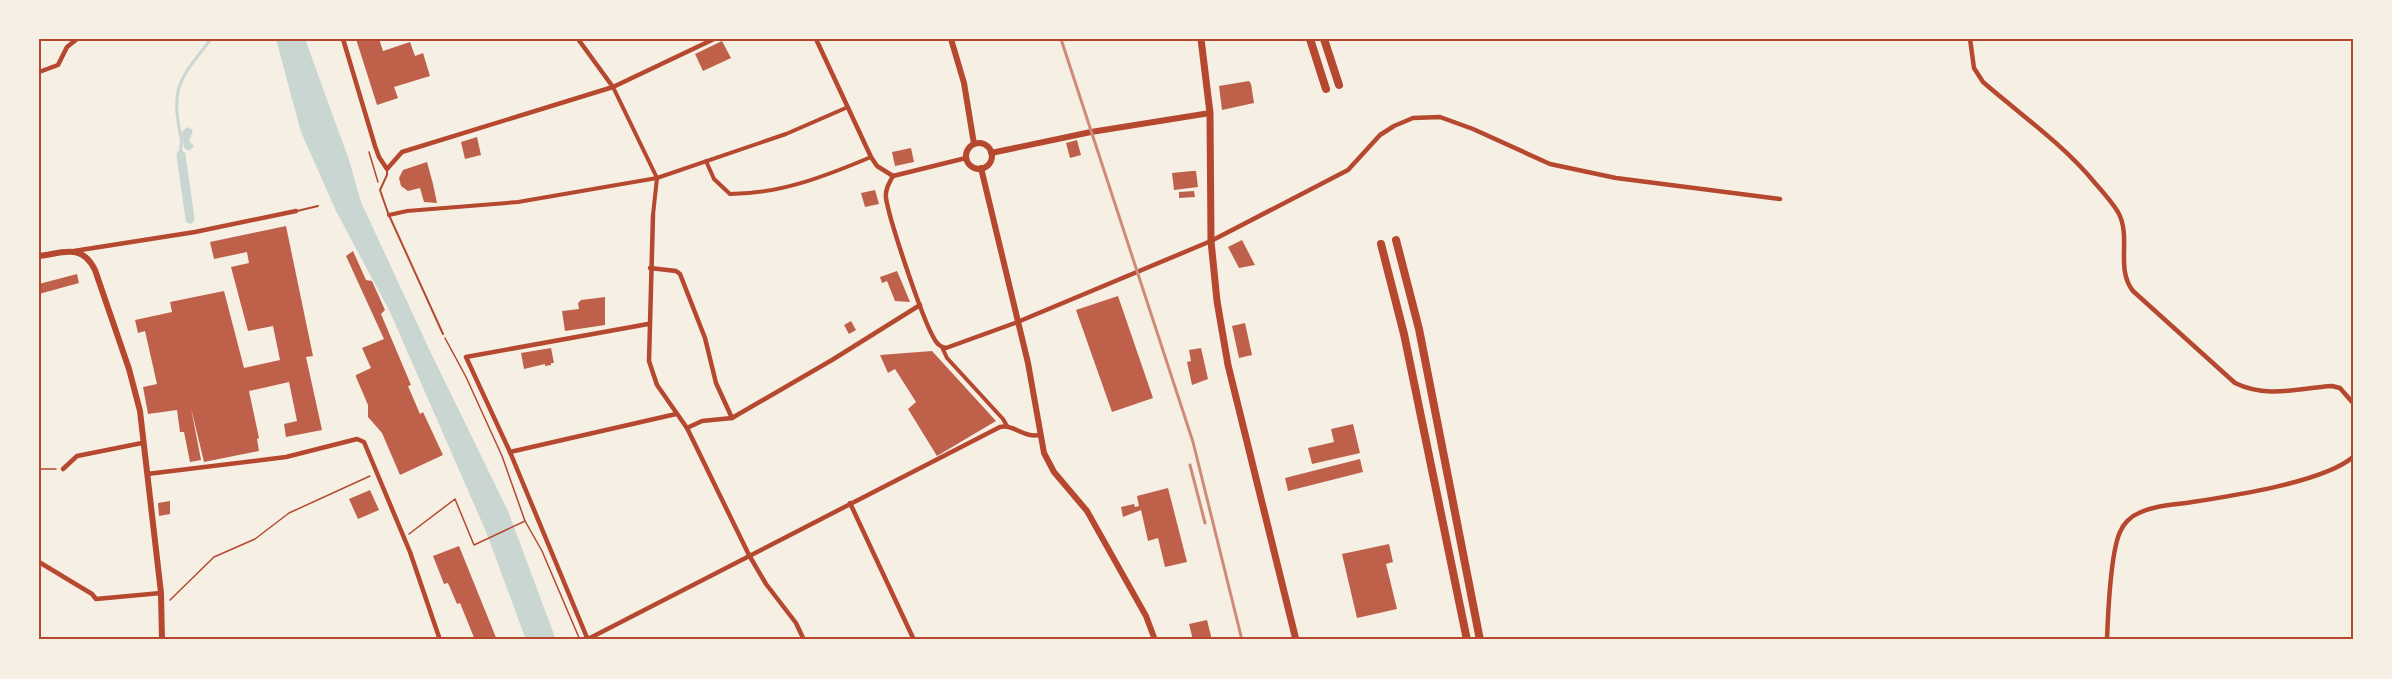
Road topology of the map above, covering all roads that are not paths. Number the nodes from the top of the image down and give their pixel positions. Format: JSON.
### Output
{"nodes":[{"id":1,"x":77,"y":39,"type":"edge"},
{"id":2,"x":343,"y":39,"type":"edge"},
{"id":3,"x":578,"y":39,"type":"edge"},
{"id":4,"x":714,"y":39,"type":"edge"},
{"id":5,"x":816,"y":39,"type":"edge"},
{"id":6,"x":951,"y":39,"type":"edge"},
{"id":7,"x":1201,"y":39,"type":"edge"},
{"id":8,"x":1310,"y":39,"type":"edge"},
{"id":9,"x":1324,"y":39,"type":"edge"},
{"id":10,"x":1970,"y":39,"type":"edge"},
{"id":11,"x":39,"y":72,"type":"edge"},
{"id":12,"x":1339,"y":85,"type":"dead end"},
{"id":13,"x":613,"y":87,"type":"junction"},
{"id":14,"x":1326,"y":89,"type":"dead end"},
{"id":15,"x":848,"y":107,"type":"junction"},
{"id":16,"x":1210,"y":113,"type":"junction"},
{"id":17,"x":974,"y":144,"type":"junction"},
{"id":18,"x":991,"y":153,"type":"junction"},
{"id":19,"x":871,"y":157,"type":"junction"},
{"id":20,"x":966,"y":158,"type":"junction"},
{"id":21,"x":706,"y":160,"type":"junction"},
{"id":22,"x":981,"y":168,"type":"junction"},
{"id":23,"x":387,"y":169,"type":"junction"},
{"id":24,"x":892,"y":176,"type":"junction"},
{"id":25,"x":657,"y":178,"type":"junction"},
{"id":26,"x":1779,"y":199,"type":"dead end"},
{"id":27,"x":318,"y":206,"type":"dead end"},
{"id":28,"x":296,"y":211,"type":"joint"},
{"id":29,"x":389,"y":215,"type":"junction"},
{"id":30,"x":653,"y":215,"type":"joint"},
{"id":31,"x":1396,"y":240,"type":"dead end"},
{"id":32,"x":1211,"y":241,"type":"junction"},
{"id":33,"x":1381,"y":244,"type":"dead end"},
{"id":34,"x":74,"y":251,"type":"junction"},
{"id":35,"x":39,"y":256,"type":"edge"},
{"id":36,"x":650,"y":268,"type":"junction"},
{"id":37,"x":920,"y":305,"type":"junction"},
{"id":38,"x":1018,"y":322,"type":"junction"},
{"id":39,"x":648,"y":324,"type":"junction"},
{"id":40,"x":443,"y":334,"type":"road end"},
{"id":41,"x":942,"y":347,"type":"junction"},
{"id":42,"x":2353,"y":403,"type":"edge"},
{"id":43,"x":676,"y":414,"type":"junction"},
{"id":44,"x":732,"y":418,"type":"junction"},
{"id":45,"x":1007,"y":426,"type":"junction"},
{"id":46,"x":687,"y":428,"type":"junction"},
{"id":47,"x":1040,"y":435,"type":"junction"},
{"id":48,"x":142,"y":443,"type":"junction"},
{"id":49,"x":510,"y":452,"type":"junction"},
{"id":50,"x":2353,"y":457,"type":"edge"},
{"id":51,"x":63,"y":469,"type":"road end"},
{"id":52,"x":147,"y":474,"type":"junction"},
{"id":53,"x":850,"y":503,"type":"junction"},
{"id":54,"x":749,"y":555,"type":"junction"},
{"id":55,"x":39,"y":562,"type":"edge"},
{"id":56,"x":161,"y":593,"type":"junction"},
{"id":57,"x":162,"y":640,"type":"edge"},
{"id":58,"x":440,"y":640,"type":"edge"},
{"id":59,"x":588,"y":640,"type":"edge"},
{"id":60,"x":804,"y":640,"type":"edge"},
{"id":61,"x":914,"y":640,"type":"edge"},
{"id":62,"x":1155,"y":640,"type":"edge"},
{"id":63,"x":1296,"y":640,"type":"edge"},
{"id":64,"x":1467,"y":640,"type":"edge"},
{"id":65,"x":1480,"y":640,"type":"edge"},
{"id":66,"x":2108,"y":640,"type":"edge"}],
"edges":[{"from":1,"to":11,"type":"street"},
{"from":2,"to":23,"type":"street"},
{"from":3,"to":13,"type":"street"},
{"from":4,"to":13,"type":"street"},
{"from":5,"to":15,"type":"street"},
{"from":6,"to":17,"type":"street"},
{"from":7,"to":16,"type":"main road"},
{"from":8,"to":14,"type":"highway"},
{"from":9,"to":12,"type":"highway"},
{"from":10,"to":42,"type":"street"},
{"from":13,"to":23,"type":"street"},
{"from":13,"to":25,"type":"street"},
{"from":15,"to":19,"type":"street"},
{"from":15,"to":21,"type":"street"},
{"from":16,"to":18,"type":"street"},
{"from":16,"to":32,"type":"main road"},
{"from":17,"to":18,"type":"street"},
{"from":17,"to":20,"type":"street"},
{"from":18,"to":22,"type":"street"},
{"from":19,"to":21,"type":"street"},
{"from":19,"to":24,"type":"street"},
{"from":20,"to":22,"type":"street"},
{"from":20,"to":24,"type":"street"},
{"from":21,"to":25,"type":"street"},
{"from":22,"to":38,"type":"street"},
{"from":23,"to":29,"type":"lane"},
{"from":24,"to":37,"type":"street"},
{"from":25,"to":29,"type":"street"},
{"from":25,"to":30,"type":"street"},
{"from":26,"to":32,"type":"street"},
{"from":27,"to":28,"type":"lane"},
{"from":28,"to":34,"type":"street"},
{"from":29,"to":40,"type":"lane"},
{"from":30,"to":36,"type":"street"},
{"from":31,"to":65,"type":"highway"},
{"from":32,"to":38,"type":"street"},
{"from":32,"to":63,"type":"main road"},
{"from":33,"to":64,"type":"highway"},
{"from":34,"to":35,"type":"street"},
{"from":34,"to":48,"type":"street"},
{"from":36,"to":39,"type":"street"},
{"from":36,"to":44,"type":"street"},
{"from":37,"to":41,"type":"street"},
{"from":37,"to":44,"type":"street"},
{"from":38,"to":41,"type":"street"},
{"from":38,"to":47,"type":"street"},
{"from":39,"to":43,"type":"street"},
{"from":39,"to":49,"type":"street"},
{"from":41,"to":45,"type":"street"},
{"from":43,"to":46,"type":"street"},
{"from":43,"to":49,"type":"street"},
{"from":44,"to":46,"type":"street"},
{"from":45,"to":47,"type":"street"},
{"from":45,"to":53,"type":"street"},
{"from":46,"to":54,"type":"street"},
{"from":47,"to":62,"type":"street"},
{"from":48,"to":51,"type":"street"},
{"from":48,"to":52,"type":"street"},
{"from":49,"to":59,"type":"street"},
{"from":50,"to":66,"type":"street"},
{"from":52,"to":56,"type":"street"},
{"from":52,"to":58,"type":"street"},
{"from":53,"to":54,"type":"street"},
{"from":53,"to":61,"type":"street"},
{"from":54,"to":59,"type":"street"},
{"from":54,"to":60,"type":"street"},
{"from":55,"to":56,"type":"street"},
{"from":56,"to":57,"type":"street"}]}
